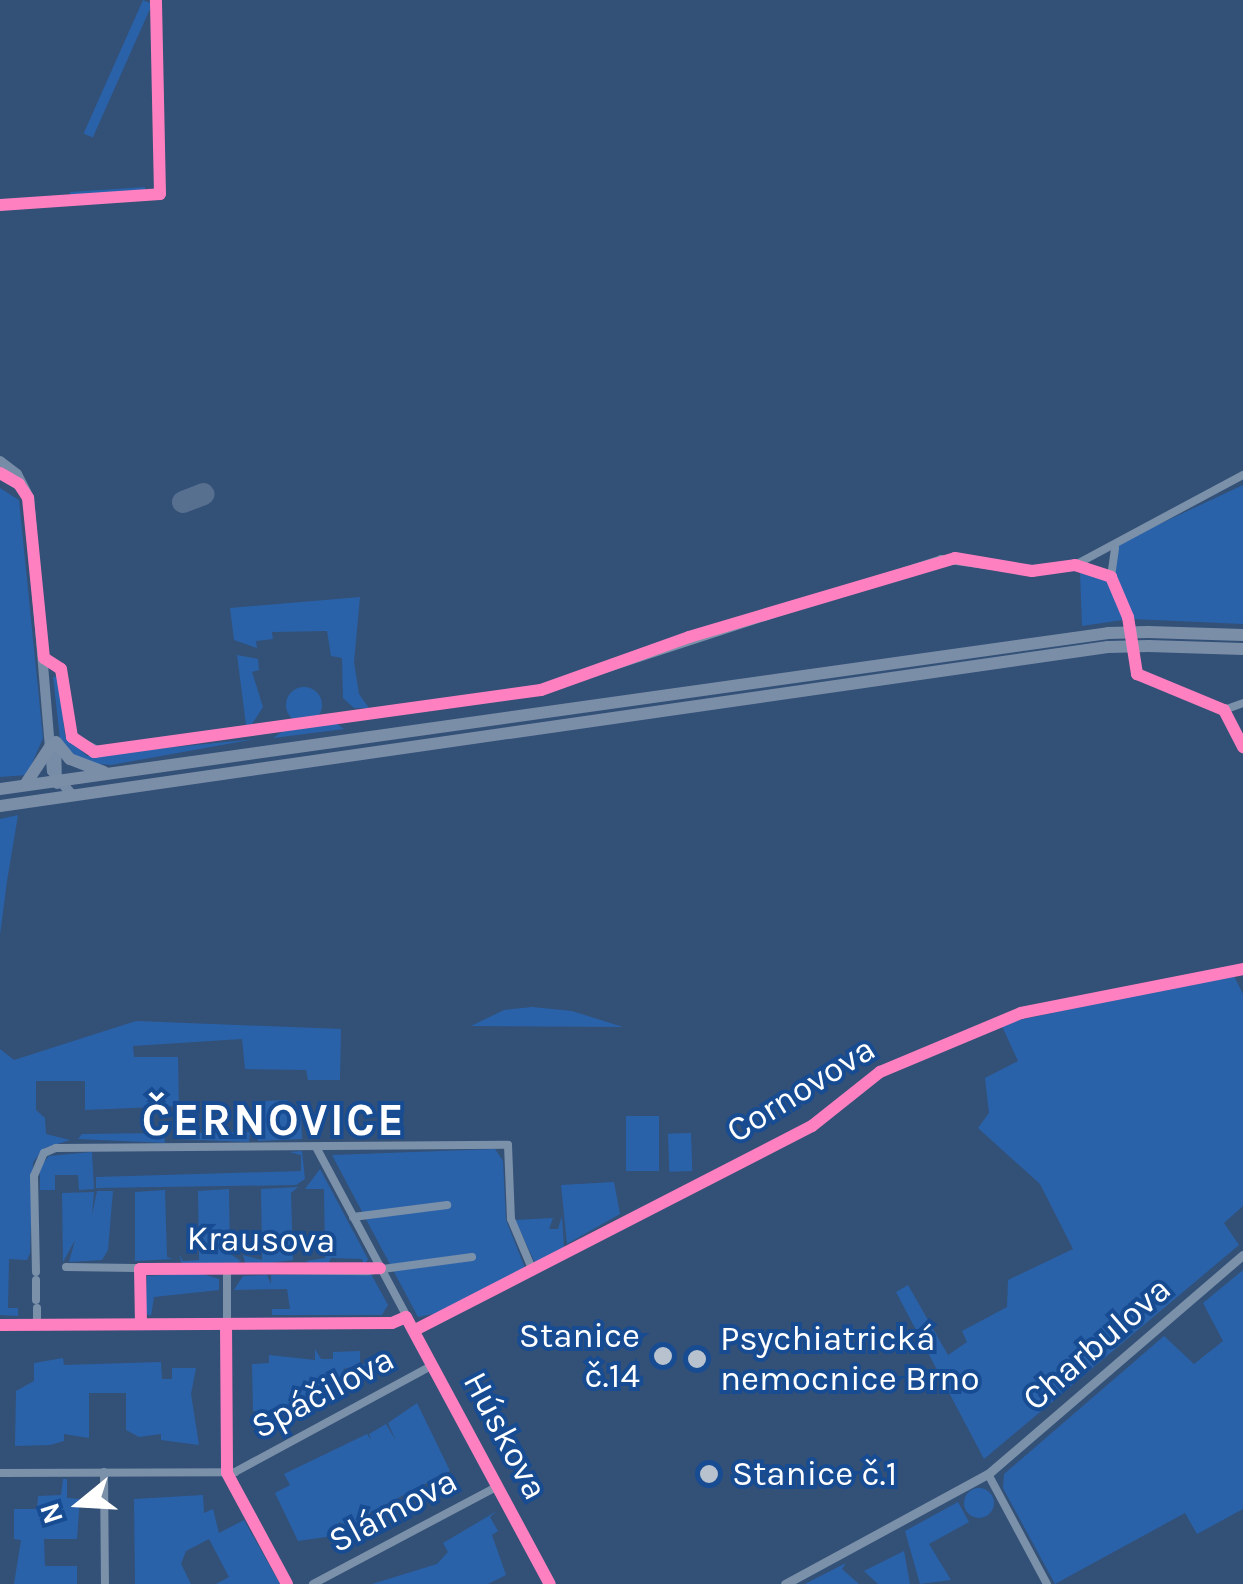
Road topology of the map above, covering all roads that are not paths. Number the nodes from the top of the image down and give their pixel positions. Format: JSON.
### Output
{"nodes":[{"id":1,"x":0,"y":461,"type":"edge"},
{"id":2,"x":0,"y":473,"type":"edge"},
{"id":3,"x":1243,"y":475,"type":"edge"},
{"id":4,"x":0,"y":483,"type":"edge"},
{"id":5,"x":20,"y":484,"type":"junction"},
{"id":6,"x":30,"y":506,"type":"junction"},
{"id":7,"x":1117,"y":544,"type":"junction"},
{"id":8,"x":1075,"y":566,"type":"junction"},
{"id":9,"x":1111,"y":577,"type":"junction"},
{"id":10,"x":1243,"y":636,"type":"edge"},
{"id":11,"x":1149,"y":639,"type":"junction"},
{"id":12,"x":1108,"y":640,"type":"junction"},
{"id":13,"x":1243,"y":649,"type":"edge"},
{"id":14,"x":44,"y":658,"type":"junction"},
{"id":15,"x":1243,"y":703,"type":"edge"},
{"id":16,"x":1224,"y":710,"type":"junction"},
{"id":17,"x":53,"y":745,"type":"junction"},
{"id":18,"x":1243,"y":747,"type":"edge"},
{"id":19,"x":116,"y":774,"type":"junction"},
{"id":20,"x":57,"y":782,"type":"junction"},
{"id":21,"x":22,"y":786,"type":"junction"},
{"id":22,"x":0,"y":789,"type":"edge"},
{"id":23,"x":72,"y":795,"type":"junction"},
{"id":24,"x":48,"y":800,"type":"junction"},
{"id":25,"x":0,"y":806,"type":"edge"},
{"id":26,"x":1243,"y":969,"type":"edge"},
{"id":27,"x":316,"y":1147,"type":"junction"},
{"id":28,"x":447,"y":1205,"type":"dead end"},
{"id":29,"x":353,"y":1217,"type":"junction"},
{"id":30,"x":1243,"y":1255,"type":"edge"},
{"id":31,"x":472,"y":1257,"type":"dead end"},
{"id":32,"x":66,"y":1268,"type":"dead end"},
{"id":33,"x":380,"y":1268,"type":"junction"},
{"id":34,"x":140,"y":1269,"type":"junction"},
{"id":35,"x":533,"y":1270,"type":"junction"},
{"id":36,"x":226,"y":1271,"type":"junction"},
{"id":37,"x":406,"y":1317,"type":"junction"},
{"id":38,"x":141,"y":1324,"type":"junction"},
{"id":39,"x":226,"y":1324,"type":"junction"},
{"id":40,"x":0,"y":1325,"type":"edge"},
{"id":41,"x":37,"y":1325,"type":"junction"},
{"id":42,"x":414,"y":1330,"type":"junction"},
{"id":43,"x":433,"y":1365,"type":"junction"},
{"id":44,"x":104,"y":1472,"type":"junction"},
{"id":45,"x":228,"y":1472,"type":"junction"},
{"id":46,"x":0,"y":1474,"type":"edge"},
{"id":47,"x":988,"y":1474,"type":"junction"},
{"id":48,"x":498,"y":1486,"type":"junction"},
{"id":49,"x":104,"y":1584,"type":"edge"},
{"id":50,"x":287,"y":1584,"type":"edge"},
{"id":51,"x":313,"y":1584,"type":"edge"},
{"id":52,"x":550,"y":1584,"type":"edge"},
{"id":53,"x":786,"y":1584,"type":"edge"},
{"id":54,"x":1048,"y":1584,"type":"edge"}],
"edges":[{"from":1,"to":6,"type":"main road"},
{"from":2,"to":5,"type":"main road"},
{"from":3,"to":7,"type":"street"},
{"from":4,"to":5,"type":"main road"},
{"from":5,"to":6,"type":"main road"},
{"from":6,"to":14,"type":"main road"},
{"from":7,"to":8,"type":"street"},
{"from":7,"to":9,"type":"street"},
{"from":8,"to":9,"type":"street"},
{"from":8,"to":14,"type":"street"},
{"from":9,"to":16,"type":"street"},
{"from":10,"to":11,"type":"highway"},
{"from":11,"to":12,"type":"highway","bridge":true},
{"from":11,"to":13,"type":"highway"},
{"from":12,"to":19,"type":"highway"},
{"from":12,"to":23,"type":"highway"},
{"from":14,"to":17,"type":"main road"},
{"from":15,"to":16,"type":"street"},
{"from":16,"to":18,"type":"street"},
{"from":17,"to":19,"type":"highway"},
{"from":17,"to":20,"type":"main road"},
{"from":17,"to":21,"type":"highway"},
{"from":19,"to":20,"type":"highway"},
{"from":20,"to":21,"type":"highway"},
{"from":20,"to":23,"type":"main road"},
{"from":20,"to":24,"type":"main road"},
{"from":21,"to":22,"type":"highway"},
{"from":23,"to":24,"type":"highway"},
{"from":24,"to":25,"type":"highway"},
{"from":26,"to":35,"type":"street","name":"Cornovova"},
{"from":27,"to":29,"type":"street","name":"Húskova"},
{"from":27,"to":35,"type":"street"},
{"from":27,"to":41,"type":"street"},
{"from":28,"to":29,"type":"street"},
{"from":29,"to":33,"type":"street","name":"Húskova"},
{"from":30,"to":47,"type":"street","name":"Charbulova"},
{"from":31,"to":33,"type":"street"},
{"from":32,"to":34,"type":"street","name":"Krausova"},
{"from":33,"to":36,"type":"street","name":"Krausova"},
{"from":33,"to":37,"type":"street","name":"Húskova"},
{"from":34,"to":36,"type":"street","name":"Krausova"},
{"from":34,"to":38,"type":"street"},
{"from":35,"to":42,"type":"street","name":"Cornovova"},
{"from":36,"to":39,"type":"street"},
{"from":37,"to":39,"type":"street"},
{"from":37,"to":42,"type":"street","name":"Húskova"},
{"from":38,"to":39,"type":"street"},
{"from":38,"to":41,"type":"street"},
{"from":39,"to":45,"type":"street"},
{"from":40,"to":41,"type":"street"},
{"from":42,"to":43,"type":"street","name":"Húskova"},
{"from":43,"to":45,"type":"street","name":"Spáčilova"},
{"from":43,"to":48,"type":"street","name":"Húskova"},
{"from":44,"to":45,"type":"street","name":"Spáčilova"},
{"from":44,"to":46,"type":"street","name":"Spáčilova"},
{"from":44,"to":49,"type":"street"},
{"from":45,"to":50,"type":"street"},
{"from":47,"to":53,"type":"street","name":"Charbulova"},
{"from":47,"to":54,"type":"street"},
{"from":48,"to":51,"type":"street","name":"Slámova"},
{"from":48,"to":52,"type":"street","name":"Húskova"}]}
